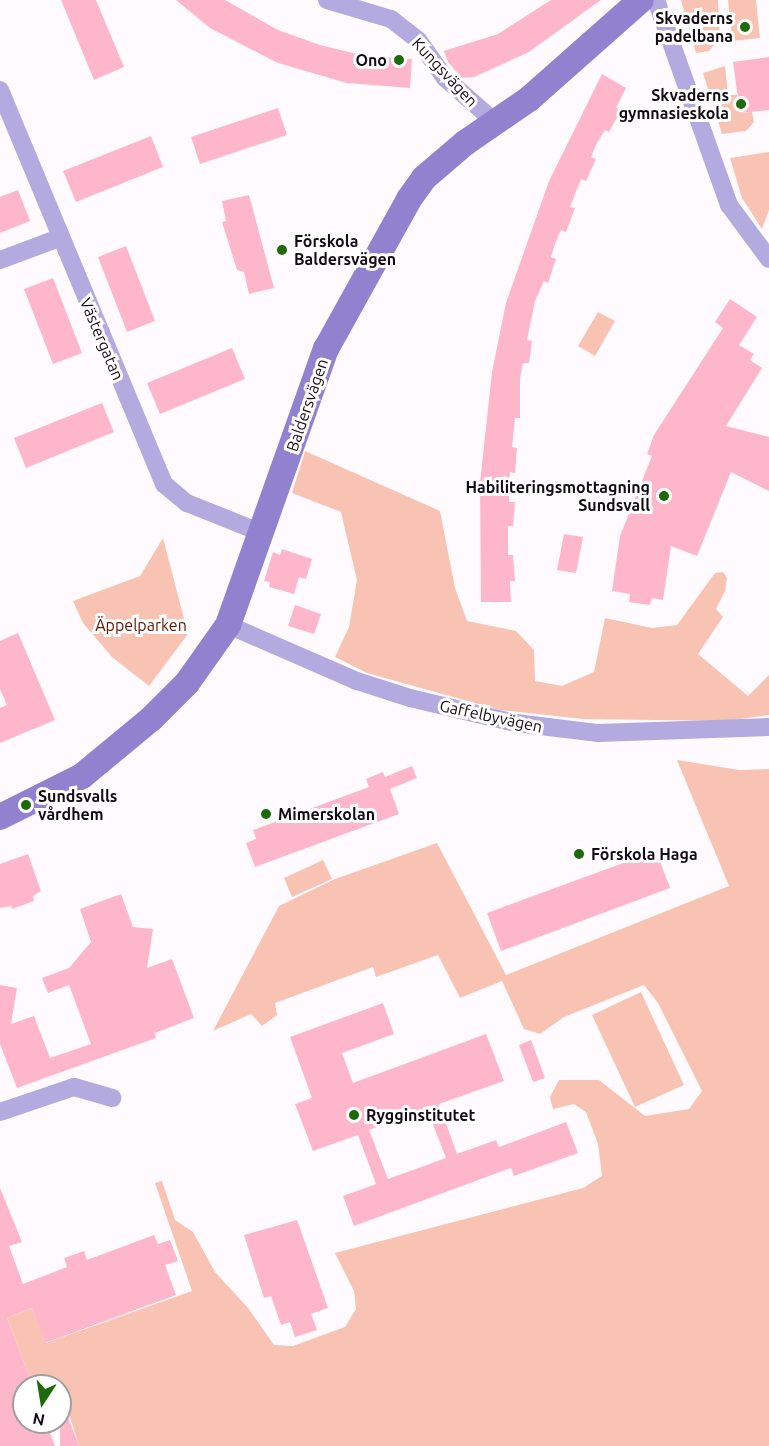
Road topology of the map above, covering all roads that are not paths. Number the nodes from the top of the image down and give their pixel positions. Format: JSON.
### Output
{"nodes":[{"id":1,"x":327,"y":0,"type":"edge"},
{"id":2,"x":641,"y":0,"type":"edge"},
{"id":3,"x":656,"y":0,"type":"edge"},
{"id":4,"x":0,"y":90,"type":"edge"},
{"id":5,"x":495,"y":122,"type":"junction"},
{"id":6,"x":59,"y":238,"type":"junction"},
{"id":7,"x":769,"y":259,"type":"edge"},
{"id":8,"x":0,"y":260,"type":"edge"},
{"id":9,"x":262,"y":533,"type":"junction"},
{"id":10,"x":228,"y":625,"type":"junction"},
{"id":11,"x":769,"y":726,"type":"edge"},
{"id":12,"x":0,"y":817,"type":"edge"},
{"id":13,"x":112,"y":1098,"type":"dead end"},
{"id":14,"x":0,"y":1112,"type":"edge"}],
"edges":[{"from":1,"to":5,"type":"street","name":"Kungsvägen"},
{"from":2,"to":5,"type":"street","name":"Baldersvägen"},
{"from":3,"to":7,"type":"street"},
{"from":4,"to":6,"type":"street","name":"Västergatan"},
{"from":5,"to":9,"type":"street","name":"Baldersvägen"},
{"from":6,"to":8,"type":"street"},
{"from":6,"to":9,"type":"street","name":"Västergatan"},
{"from":9,"to":10,"type":"street","name":"Baldersvägen"},
{"from":10,"to":11,"type":"street","name":"Gaffelbyvägen"},
{"from":10,"to":12,"type":"street","name":"Baldersvägen"},
{"from":13,"to":14,"type":"street"}]}
